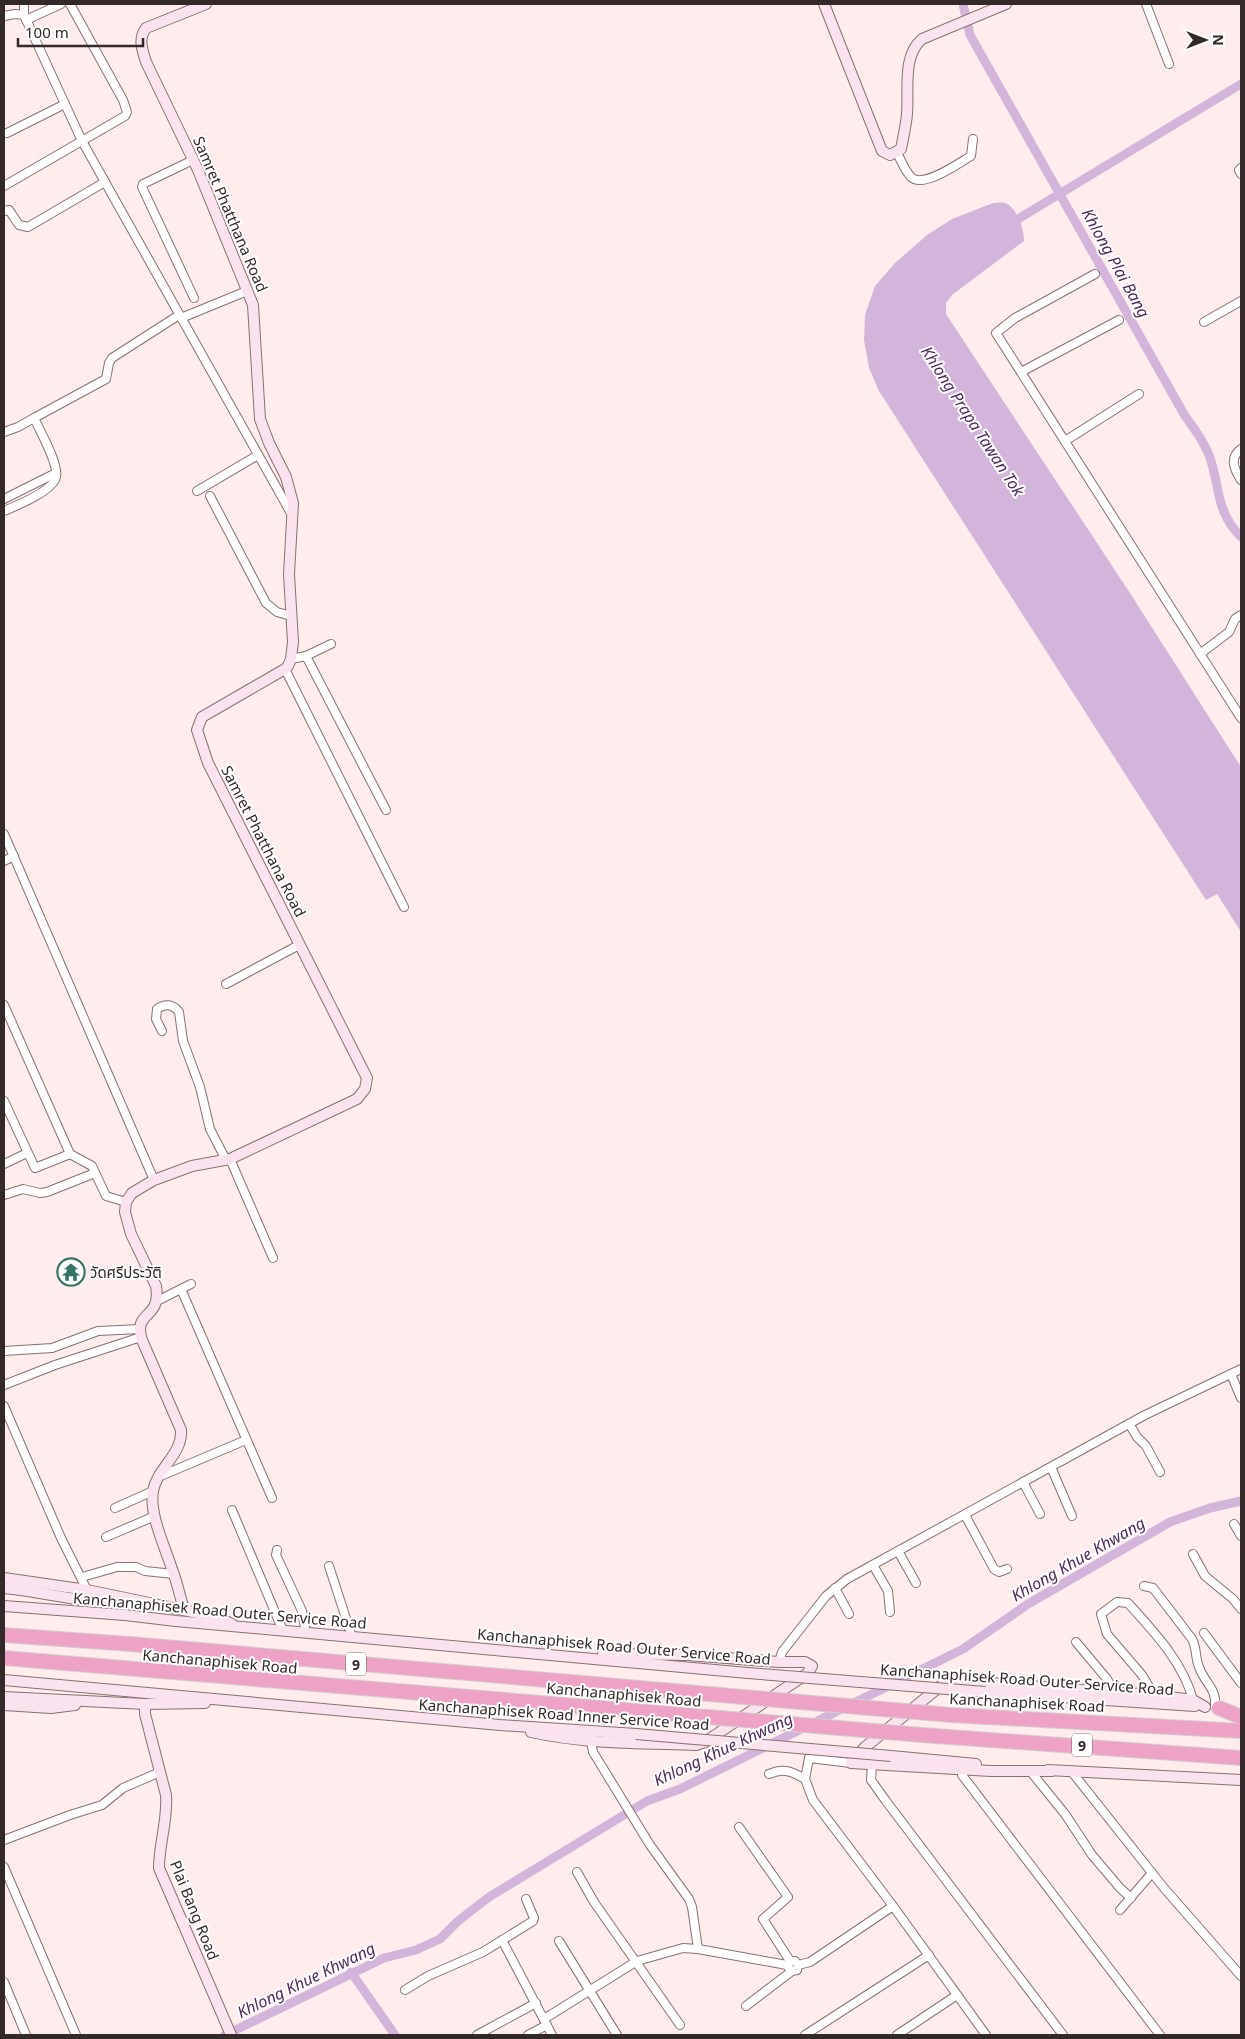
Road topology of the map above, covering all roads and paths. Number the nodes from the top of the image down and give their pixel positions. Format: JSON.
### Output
{"nodes":[{"id":1,"x":24,"y":4,"type":"edge"},
{"id":2,"x":61,"y":4,"type":"edge"},
{"id":3,"x":70,"y":4,"type":"edge"},
{"id":4,"x":206,"y":4,"type":"edge"},
{"id":5,"x":824,"y":4,"type":"edge"},
{"id":6,"x":1006,"y":4,"type":"edge"},
{"id":7,"x":1146,"y":4,"type":"edge"},
{"id":8,"x":4,"y":16,"type":"edge"},
{"id":9,"x":25,"y":18,"type":"junction"},
{"id":10,"x":1168,"y":60,"type":"dead end"},
{"id":11,"x":65,"y":104,"type":"junction"},
{"id":12,"x":7,"y":133,"type":"dead end"},
{"id":13,"x":973,"y":139,"type":"dead end"},
{"id":14,"x":82,"y":141,"type":"junction"},
{"id":15,"x":897,"y":153,"type":"junction"},
{"id":16,"x":193,"y":160,"type":"junction"},
{"id":17,"x":1241,"y":168,"type":"edge"},
{"id":18,"x":1241,"y":174,"type":"edge"},
{"id":19,"x":105,"y":182,"type":"junction"},
{"id":20,"x":4,"y":186,"type":"edge"},
{"id":21,"x":4,"y":211,"type":"edge"},
{"id":22,"x":1095,"y":274,"type":"dead end"},
{"id":23,"x":247,"y":291,"type":"junction"},
{"id":24,"x":194,"y":298,"type":"dead end"},
{"id":25,"x":1241,"y":301,"type":"edge"},
{"id":26,"x":180,"y":316,"type":"junction"},
{"id":27,"x":1119,"y":320,"type":"dead end"},
{"id":28,"x":1204,"y":322,"type":"dead end"},
{"id":29,"x":1021,"y":372,"type":"junction"},
{"id":30,"x":1139,"y":394,"type":"dead end"},
{"id":31,"x":34,"y":418,"type":"junction"},
{"id":32,"x":4,"y":432,"type":"edge"},
{"id":33,"x":1065,"y":441,"type":"junction"},
{"id":34,"x":1241,"y":449,"type":"edge"},
{"id":35,"x":258,"y":455,"type":"junction"},
{"id":36,"x":56,"y":473,"type":"junction"},
{"id":37,"x":1241,"y":480,"type":"edge"},
{"id":38,"x":197,"y":491,"type":"dead end"},
{"id":39,"x":210,"y":496,"type":"dead end"},
{"id":40,"x":4,"y":499,"type":"edge"},
{"id":41,"x":4,"y":511,"type":"edge"},
{"id":42,"x":292,"y":515,"type":"junction"},
{"id":43,"x":1241,"y":615,"type":"edge"},
{"id":44,"x":291,"y":616,"type":"junction"},
{"id":45,"x":331,"y":644,"type":"dead end"},
{"id":46,"x":1200,"y":654,"type":"junction"},
{"id":47,"x":306,"y":656,"type":"junction"},
{"id":48,"x":291,"y":658,"type":"junction"},
{"id":49,"x":285,"y":670,"type":"junction"},
{"id":50,"x":1241,"y":715,"type":"edge"},
{"id":51,"x":386,"y":810,"type":"dead end"},
{"id":52,"x":4,"y":834,"type":"edge"},
{"id":53,"x":14,"y":856,"type":"junction"},
{"id":54,"x":4,"y":860,"type":"edge"},
{"id":55,"x":404,"y":907,"type":"dead end"},
{"id":56,"x":299,"y":945,"type":"junction"},
{"id":57,"x":226,"y":984,"type":"dead end"},
{"id":58,"x":4,"y":1005,"type":"edge"},
{"id":59,"x":162,"y":1031,"type":"dead end"},
{"id":60,"x":4,"y":1101,"type":"edge"},
{"id":61,"x":27,"y":1153,"type":"junction"},
{"id":62,"x":70,"y":1154,"type":"junction"},
{"id":63,"x":228,"y":1159,"type":"junction"},
{"id":64,"x":4,"y":1164,"type":"edge"},
{"id":65,"x":95,"y":1173,"type":"junction"},
{"id":66,"x":154,"y":1180,"type":"junction"},
{"id":67,"x":4,"y":1195,"type":"edge"},
{"id":68,"x":126,"y":1202,"type":"junction"},
{"id":69,"x":273,"y":1258,"type":"dead end"},
{"id":70,"x":192,"y":1284,"type":"dead end"},
{"id":71,"x":181,"y":1289,"type":"junction"},
{"id":72,"x":157,"y":1301,"type":"junction"},
{"id":73,"x":140,"y":1333,"type":"junction"},
{"id":74,"x":4,"y":1351,"type":"edge"},
{"id":75,"x":1241,"y":1369,"type":"edge"},
{"id":76,"x":1231,"y":1374,"type":"junction"},
{"id":77,"x":4,"y":1385,"type":"edge"},
{"id":78,"x":1241,"y":1398,"type":"edge"},
{"id":79,"x":4,"y":1406,"type":"edge"},
{"id":80,"x":1130,"y":1425,"type":"junction"},
{"id":81,"x":246,"y":1440,"type":"junction"},
{"id":82,"x":1051,"y":1467,"type":"junction"},
{"id":83,"x":1160,"y":1472,"type":"dead end"},
{"id":84,"x":160,"y":1474,"type":"junction"},
{"id":85,"x":1023,"y":1482,"type":"junction"},
{"id":86,"x":153,"y":1492,"type":"junction"},
{"id":87,"x":272,"y":1498,"type":"dead end"},
{"id":88,"x":115,"y":1508,"type":"dead end"},
{"id":89,"x":232,"y":1510,"type":"dead end"},
{"id":90,"x":1040,"y":1514,"type":"dead end"},
{"id":91,"x":965,"y":1515,"type":"junction"},
{"id":92,"x":155,"y":1516,"type":"junction"},
{"id":93,"x":1072,"y":1516,"type":"dead end"},
{"id":94,"x":1234,"y":1524,"type":"dead end"},
{"id":95,"x":1241,"y":1536,"type":"edge"},
{"id":96,"x":106,"y":1537,"type":"dead end"},
{"id":97,"x":277,"y":1550,"type":"dead end"},
{"id":98,"x":898,"y":1551,"type":"junction"},
{"id":99,"x":1193,"y":1554,"type":"dead end"},
{"id":100,"x":872,"y":1565,"type":"junction"},
{"id":101,"x":330,"y":1566,"type":"dead end"},
{"id":102,"x":1007,"y":1569,"type":"dead end"},
{"id":103,"x":174,"y":1574,"type":"junction"},
{"id":104,"x":82,"y":1577,"type":"junction"},
{"id":105,"x":4,"y":1578,"type":"edge"},
{"id":106,"x":916,"y":1583,"type":"dead end"},
{"id":107,"x":1144,"y":1586,"type":"dead end"},
{"id":108,"x":4,"y":1588,"type":"edge"},
{"id":109,"x":835,"y":1588,"type":"junction"},
{"id":110,"x":87,"y":1590,"type":"junction"},
{"id":111,"x":146,"y":1603,"type":"junction"},
{"id":112,"x":4,"y":1606,"type":"edge"},
{"id":113,"x":1241,"y":1609,"type":"edge"},
{"id":114,"x":184,"y":1610,"type":"junction"},
{"id":115,"x":890,"y":1612,"type":"dead end"},
{"id":116,"x":849,"y":1614,"type":"dead end"},
{"id":117,"x":239,"y":1627,"type":"junction"},
{"id":118,"x":283,"y":1631,"type":"junction"},
{"id":119,"x":306,"y":1633,"type":"junction"},
{"id":120,"x":1204,"y":1633,"type":"dead end"},
{"id":121,"x":4,"y":1635,"type":"edge"},
{"id":122,"x":352,"y":1637,"type":"junction"},
{"id":123,"x":1076,"y":1642,"type":"dead end"},
{"id":124,"x":557,"y":1656,"type":"junction"},
{"id":125,"x":4,"y":1658,"type":"edge"},
{"id":126,"x":779,"y":1662,"type":"junction"},
{"id":127,"x":4,"y":1680,"type":"edge"},
{"id":128,"x":1241,"y":1683,"type":"edge"},
{"id":129,"x":100,"y":1688,"type":"junction"},
{"id":130,"x":1114,"y":1692,"type":"junction"},
{"id":131,"x":1154,"y":1694,"type":"junction"},
{"id":132,"x":4,"y":1697,"type":"edge"},
{"id":133,"x":1193,"y":1700,"type":"junction"},
{"id":134,"x":101,"y":1701,"type":"junction"},
{"id":135,"x":229,"y":1701,"type":"junction"},
{"id":136,"x":128,"y":1702,"type":"junction"},
{"id":137,"x":145,"y":1704,"type":"junction"},
{"id":138,"x":4,"y":1705,"type":"edge"},
{"id":139,"x":1213,"y":1707,"type":"junction"},
{"id":140,"x":1241,"y":1709,"type":"edge"},
{"id":141,"x":1241,"y":1716,"type":"edge"},
{"id":142,"x":500,"y":1725,"type":"junction"},
{"id":143,"x":1241,"y":1731,"type":"edge"},
{"id":144,"x":591,"y":1741,"type":"junction"},
{"id":145,"x":1241,"y":1758,"type":"edge"},
{"id":146,"x":851,"y":1763,"type":"junction"},
{"id":147,"x":872,"y":1765,"type":"junction"},
{"id":148,"x":962,"y":1770,"type":"junction"},
{"id":149,"x":1052,"y":1771,"type":"junction"},
{"id":150,"x":160,"y":1772,"type":"junction"},
{"id":151,"x":1031,"y":1772,"type":"junction"},
{"id":152,"x":1072,"y":1772,"type":"junction"},
{"id":153,"x":769,"y":1774,"type":"dead end"},
{"id":154,"x":805,"y":1779,"type":"junction"},
{"id":155,"x":1241,"y":1780,"type":"edge"},
{"id":156,"x":740,"y":1827,"type":"dead end"},
{"id":157,"x":4,"y":1840,"type":"edge"},
{"id":158,"x":4,"y":1868,"type":"edge"},
{"id":159,"x":577,"y":1872,"type":"dead end"},
{"id":160,"x":1152,"y":1873,"type":"junction"},
{"id":161,"x":1131,"y":1898,"type":"junction"},
{"id":162,"x":526,"y":1899,"type":"dead end"},
{"id":163,"x":893,"y":1906,"type":"junction"},
{"id":164,"x":1120,"y":1910,"type":"dead end"},
{"id":165,"x":502,"y":1940,"type":"junction"},
{"id":166,"x":559,"y":1941,"type":"dead end"},
{"id":167,"x":698,"y":1949,"type":"junction"},
{"id":168,"x":929,"y":1955,"type":"junction"},
{"id":169,"x":637,"y":1961,"type":"junction"},
{"id":170,"x":790,"y":1966,"type":"junction"},
{"id":171,"x":1241,"y":1976,"type":"edge"},
{"id":172,"x":4,"y":1982,"type":"edge"},
{"id":173,"x":405,"y":1990,"type":"dead end"},
{"id":174,"x":590,"y":1991,"type":"junction"},
{"id":175,"x":957,"y":1995,"type":"junction"},
{"id":176,"x":536,"y":2004,"type":"junction"},
{"id":177,"x":746,"y":2006,"type":"dead end"},
{"id":178,"x":545,"y":2022,"type":"junction"},
{"id":179,"x":680,"y":2025,"type":"dead end"},
{"id":180,"x":26,"y":2035,"type":"edge"},
{"id":181,"x":76,"y":2035,"type":"edge"},
{"id":182,"x":231,"y":2035,"type":"edge"},
{"id":183,"x":477,"y":2035,"type":"edge"},
{"id":184,"x":528,"y":2035,"type":"edge"},
{"id":185,"x":552,"y":2035,"type":"edge"},
{"id":186,"x":617,"y":2035,"type":"edge"},
{"id":187,"x":805,"y":2035,"type":"edge"},
{"id":188,"x":897,"y":2035,"type":"edge"},
{"id":189,"x":986,"y":2035,"type":"edge"},
{"id":190,"x":1063,"y":2035,"type":"edge"},
{"id":191,"x":1160,"y":2035,"type":"edge"}],
"edges":[{"from":1,"to":9,"type":"street"},
{"from":2,"to":9,"type":"street"},
{"from":3,"to":14,"type":"street"},
{"from":4,"to":16,"type":"main road","name":"Samret Phatthana Road"},
{"from":5,"to":15,"type":"main road"},
{"from":6,"to":15,"type":"main road"},
{"from":7,"to":10,"type":"street"},
{"from":8,"to":9,"type":"street"},
{"from":9,"to":11,"type":"street"},
{"from":11,"to":12,"type":"street"},
{"from":11,"to":14,"type":"street"},
{"from":13,"to":15,"type":"street"},
{"from":14,"to":19,"type":"street"},
{"from":14,"to":20,"type":"street"},
{"from":16,"to":23,"type":"main road","name":"Samret Phatthana Road"},
{"from":16,"to":24,"type":"street"},
{"from":17,"to":18,"type":"street"},
{"from":19,"to":21,"type":"street"},
{"from":19,"to":26,"type":"street"},
{"from":22,"to":29,"type":"street"},
{"from":23,"to":26,"type":"street"},
{"from":23,"to":42,"type":"main road","name":"Samret Phatthana Road"},
{"from":25,"to":28,"type":"street"},
{"from":26,"to":31,"type":"street"},
{"from":26,"to":35,"type":"street"},
{"from":27,"to":29,"type":"street"},
{"from":29,"to":33,"type":"street"},
{"from":30,"to":33,"type":"street"},
{"from":31,"to":32,"type":"street"},
{"from":31,"to":36,"type":"street"},
{"from":33,"to":46,"type":"street"},
{"from":34,"to":37,"type":"street"},
{"from":35,"to":38,"type":"street"},
{"from":35,"to":42,"type":"street"},
{"from":36,"to":40,"type":"street"},
{"from":36,"to":41,"type":"street"},
{"from":39,"to":44,"type":"street"},
{"from":42,"to":44,"type":"main road","name":"Samret Phatthana Road"},
{"from":43,"to":46,"type":"street"},
{"from":44,"to":48,"type":"main road","name":"Samret Phatthana Road"},
{"from":45,"to":47,"type":"street"},
{"from":46,"to":50,"type":"street"},
{"from":47,"to":48,"type":"street"},
{"from":47,"to":51,"type":"street"},
{"from":48,"to":49,"type":"main road","name":"Samret Phatthana Road"},
{"from":49,"to":55,"type":"street"},
{"from":49,"to":56,"type":"main road","name":"Samret Phatthana Road"},
{"from":52,"to":53,"type":"street"},
{"from":53,"to":54,"type":"street"},
{"from":53,"to":66,"type":"street"},
{"from":56,"to":57,"type":"street"},
{"from":56,"to":63,"type":"main road","name":"Samret Phatthana Road"},
{"from":58,"to":62,"type":"street"},
{"from":59,"to":63,"type":"street"},
{"from":60,"to":61,"type":"street"},
{"from":61,"to":62,"type":"street"},
{"from":61,"to":64,"type":"street"},
{"from":62,"to":65,"type":"street"},
{"from":63,"to":66,"type":"main road","name":"Samret Phatthana Road"},
{"from":63,"to":69,"type":"street"},
{"from":65,"to":67,"type":"street"},
{"from":65,"to":68,"type":"street"},
{"from":66,"to":68,"type":"main road","name":"Samret Phatthana Road"},
{"from":68,"to":72,"type":"main road"},
{"from":70,"to":71,"type":"street"},
{"from":71,"to":72,"type":"street"},
{"from":71,"to":81,"type":"street"},
{"from":72,"to":73,"type":"main road"},
{"from":73,"to":74,"type":"street"},
{"from":73,"to":77,"type":"street"},
{"from":73,"to":84,"type":"main road"},
{"from":75,"to":76,"type":"street"},
{"from":76,"to":78,"type":"street"},
{"from":76,"to":80,"type":"street"},
{"from":79,"to":104,"type":"street"},
{"from":80,"to":82,"type":"street"},
{"from":80,"to":83,"type":"street"},
{"from":81,"to":84,"type":"street"},
{"from":81,"to":87,"type":"street"},
{"from":82,"to":85,"type":"street"},
{"from":82,"to":93,"type":"street"},
{"from":84,"to":86,"type":"main road"},
{"from":85,"to":90,"type":"street"},
{"from":85,"to":91,"type":"street"},
{"from":86,"to":88,"type":"street"},
{"from":86,"to":92,"type":"main road"},
{"from":89,"to":118,"type":"street"},
{"from":91,"to":98,"type":"street"},
{"from":91,"to":102,"type":"street"},
{"from":92,"to":96,"type":"street"},
{"from":92,"to":103,"type":"main road"},
{"from":94,"to":95,"type":"street"},
{"from":97,"to":119,"type":"street"},
{"from":98,"to":100,"type":"street"},
{"from":98,"to":106,"type":"street"},
{"from":99,"to":113,"type":"street"},
{"from":100,"to":109,"type":"street"},
{"from":100,"to":115,"type":"street"},
{"from":101,"to":122,"type":"street"},
{"from":103,"to":104,"type":"street"},
{"from":103,"to":114,"type":"main road"},
{"from":104,"to":110,"type":"street"},
{"from":105,"to":110,"type":"main road"},
{"from":107,"to":139,"type":"street"},
{"from":108,"to":111,"type":"main road"},
{"from":109,"to":116,"type":"street"},
{"from":109,"to":126,"type":"street"},
{"from":110,"to":111,"type":"main road"},
{"from":111,"to":114,"type":"main road"},
{"from":112,"to":117,"type":"main road","name":"Kanchanaphisek Road Outer Service Road"},
{"from":114,"to":117,"type":"main road"},
{"from":117,"to":118,"type":"main road","name":"Kanchanaphisek Road Outer Service Road"},
{"from":118,"to":119,"type":"main road","name":"Kanchanaphisek Road Outer Service Road"},
{"from":119,"to":122,"type":"main road","name":"Kanchanaphisek Road Outer Service Road"},
{"from":120,"to":128,"type":"street"},
{"from":121,"to":143,"type":"highway","name":"Kanchanaphisek Road","number":"9","bridge":true},
{"from":122,"to":124,"type":"main road","name":"Kanchanaphisek Road Outer Service Road"},
{"from":123,"to":130,"type":"street"},
{"from":124,"to":126,"type":"main road"},
{"from":124,"to":139,"type":"main road","name":"Kanchanaphisek Road Outer Service Road","bridge":true},
{"from":125,"to":145,"type":"highway","name":"Kanchanaphisek Road","number":"9","bridge":true},
{"from":126,"to":144,"type":"main road"},
{"from":127,"to":129,"type":"main road","name":"Kanchanaphisek Road Inner Service Road"},
{"from":129,"to":135,"type":"main road","name":"Kanchanaphisek Road Inner Service Road"},
{"from":129,"to":136,"type":"main road"},
{"from":130,"to":131,"type":"main road"},
{"from":130,"to":146,"type":"main road"},
{"from":131,"to":133,"type":"main road"},
{"from":131,"to":133,"type":"street"},
{"from":132,"to":134,"type":"main road"},
{"from":133,"to":139,"type":"main road"},
{"from":134,"to":136,"type":"main road"},
{"from":134,"to":138,"type":"main road"},
{"from":135,"to":137,"type":"main road"},
{"from":135,"to":142,"type":"main road","name":"Kanchanaphisek Road Inner Service Road"},
{"from":136,"to":137,"type":"main road"},
{"from":137,"to":150,"type":"main road","name":"Plai Bang Road"},
{"from":139,"to":140,"type":"main road","name":"Kanchanaphisek Road Outer Service Road"},
{"from":139,"to":141,"type":"highway"},
{"from":142,"to":144,"type":"main road"},
{"from":142,"to":149,"type":"main road","name":"Kanchanaphisek Road Inner Service Road","bridge":true},
{"from":144,"to":167,"type":"street"},
{"from":146,"to":147,"type":"main road"},
{"from":146,"to":154,"type":"street"},
{"from":147,"to":148,"type":"main road"},
{"from":147,"to":190,"type":"street"},
{"from":148,"to":151,"type":"main road"},
{"from":148,"to":191,"type":"street"},
{"from":149,"to":151,"type":"main road"},
{"from":149,"to":152,"type":"main road","name":"Kanchanaphisek Road Inner Service Road"},
{"from":150,"to":157,"type":"street"},
{"from":150,"to":182,"type":"main road","name":"Plai Bang Road"},
{"from":151,"to":161,"type":"street"},
{"from":152,"to":155,"type":"main road","name":"Kanchanaphisek Road Inner Service Road"},
{"from":152,"to":160,"type":"street"},
{"from":153,"to":154,"type":"street"},
{"from":154,"to":163,"type":"street"},
{"from":156,"to":170,"type":"street"},
{"from":158,"to":181,"type":"street"},
{"from":159,"to":169,"type":"street"},
{"from":160,"to":161,"type":"street"},
{"from":160,"to":171,"type":"street"},
{"from":161,"to":164,"type":"street"},
{"from":162,"to":165,"type":"street"},
{"from":163,"to":168,"type":"street"},
{"from":163,"to":170,"type":"street"},
{"from":165,"to":173,"type":"street"},
{"from":165,"to":176,"type":"street"},
{"from":166,"to":174,"type":"street"},
{"from":167,"to":169,"type":"street"},
{"from":167,"to":170,"type":"street"},
{"from":168,"to":175,"type":"street"},
{"from":168,"to":187,"type":"street"},
{"from":169,"to":174,"type":"street"},
{"from":169,"to":179,"type":"street"},
{"from":170,"to":177,"type":"street"},
{"from":172,"to":180,"type":"street"},
{"from":174,"to":178,"type":"street"},
{"from":174,"to":186,"type":"street"},
{"from":175,"to":188,"type":"street"},
{"from":175,"to":189,"type":"street"},
{"from":176,"to":178,"type":"street"},
{"from":176,"to":183,"type":"street"},
{"from":178,"to":184,"type":"street"},
{"from":178,"to":185,"type":"street"}]}
